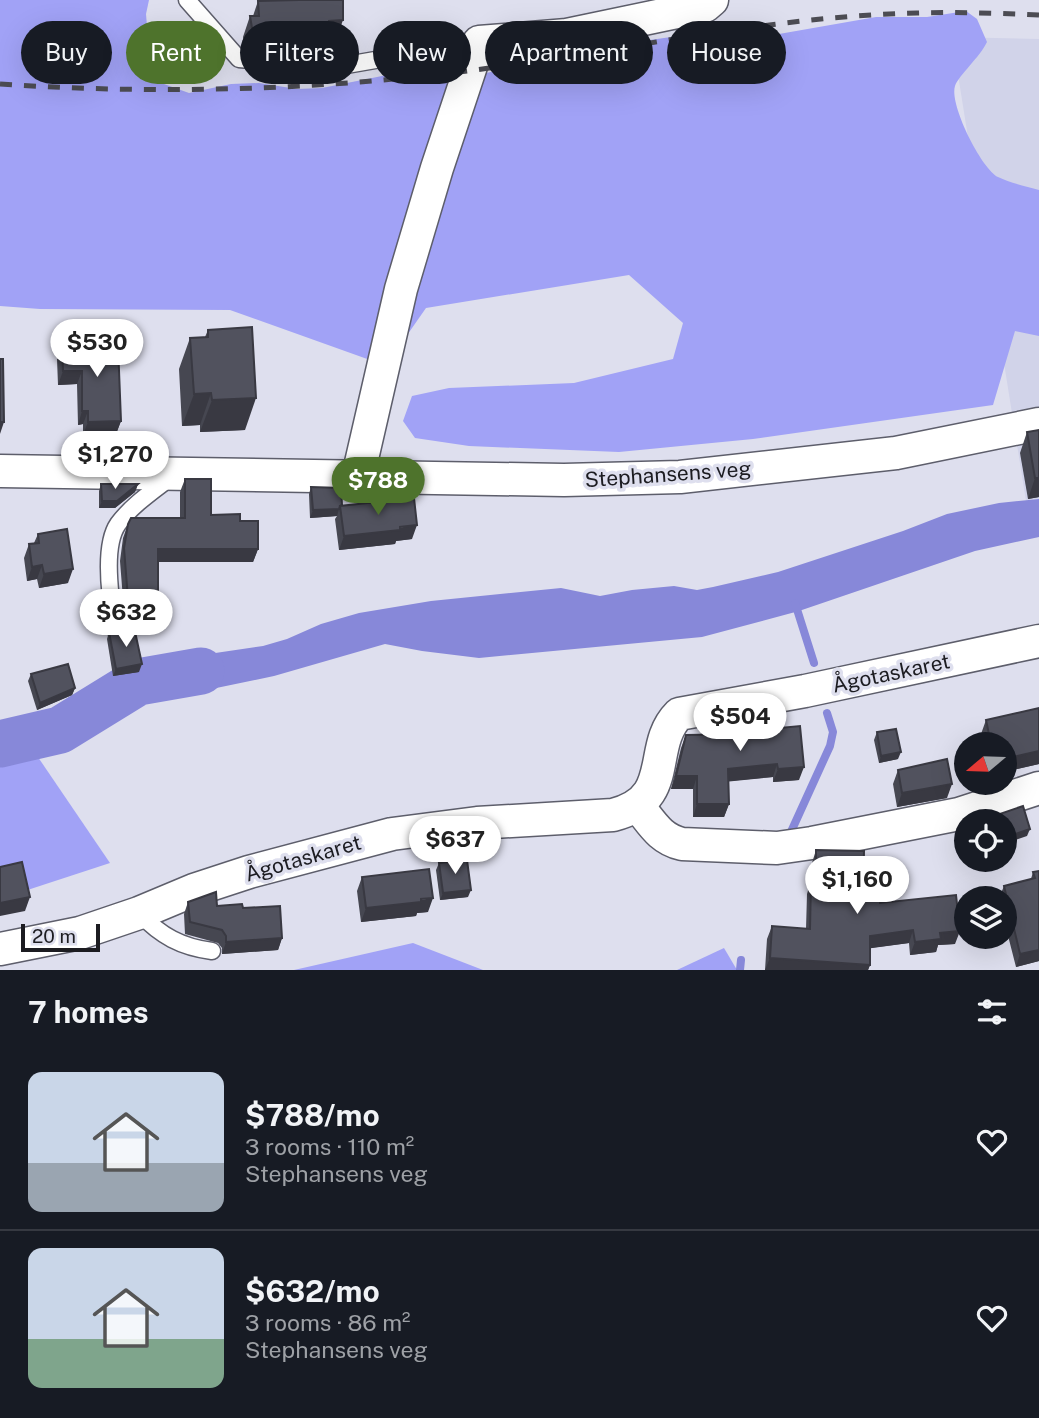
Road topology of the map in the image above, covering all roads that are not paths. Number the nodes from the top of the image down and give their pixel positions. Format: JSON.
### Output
{"nodes":[{"id":1,"x":187,"y":0,"type":"edge"},
{"id":2,"x":712,"y":0,"type":"edge"},
{"id":3,"x":480,"y":42,"type":"junction"},
{"id":4,"x":1039,"y":424,"type":"edge"},
{"id":5,"x":0,"y":471,"type":"edge"},
{"id":6,"x":175,"y":473,"type":"junction"},
{"id":7,"x":358,"y":476,"type":"junction"},
{"id":8,"x":116,"y":631,"type":"edge"},
{"id":9,"x":1039,"y":641,"type":"edge"},
{"id":10,"x":1039,"y":788,"type":"edge"},
{"id":11,"x":638,"y":806,"type":"junction"},
{"id":12,"x":139,"y":913,"type":"junction"},
{"id":13,"x":0,"y":949,"type":"edge"},
{"id":14,"x":212,"y":951,"type":"dead end"}],
"edges":[{"from":1,"to":3,"type":"lane"},
{"from":2,"to":3,"type":"street"},
{"from":3,"to":7,"type":"street"},
{"from":4,"to":7,"type":"street","name":"Stephansens veg"},
{"from":5,"to":6,"type":"street","name":"Stephansens veg"},
{"from":6,"to":7,"type":"street","name":"Stephansens veg"},
{"from":6,"to":8,"type":"lane"},
{"from":9,"to":11,"type":"street","name":"Ågotaskaret"},
{"from":10,"to":11,"type":"street"},
{"from":11,"to":12,"type":"street","name":"Ågotaskaret"},
{"from":12,"to":13,"type":"street","name":"Ågotaskaret"},
{"from":12,"to":14,"type":"lane"}]}
